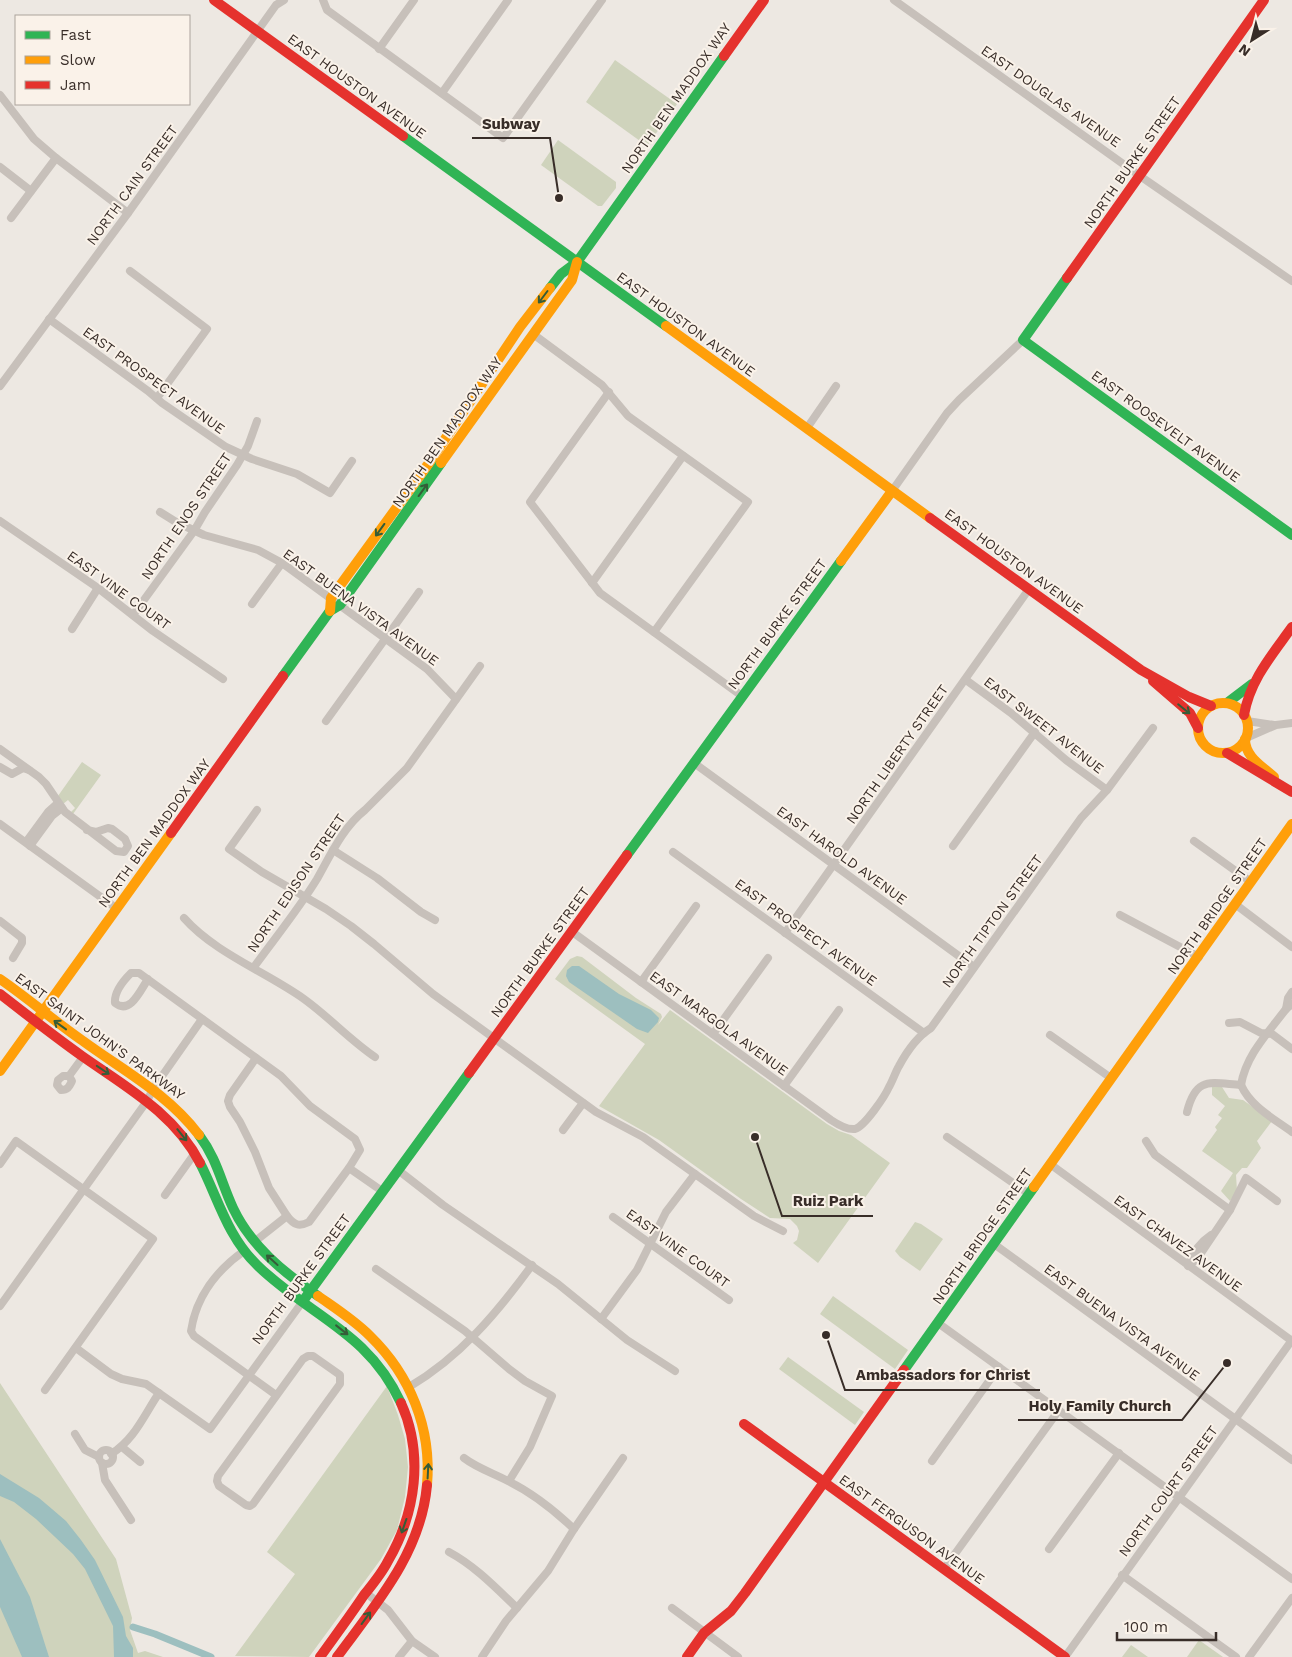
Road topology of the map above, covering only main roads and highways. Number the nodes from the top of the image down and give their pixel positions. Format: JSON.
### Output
{"nodes":[{"id":1,"x":214,"y":0,"type":"edge"},
{"id":2,"x":764,"y":0,"type":"edge"},
{"id":3,"x":1264,"y":0,"type":"edge"},
{"id":4,"x":576,"y":262,"type":"junction"},
{"id":5,"x":1023,"y":340,"type":"joint"},
{"id":6,"x":892,"y":490,"type":"junction"},
{"id":7,"x":1292,"y":535,"type":"edge"},
{"id":8,"x":330,"y":611,"type":"junction"},
{"id":9,"x":1292,"y":627,"type":"edge"},
{"id":10,"x":1141,"y":670,"type":"junction"},
{"id":11,"x":1252,"y":684,"type":"junction"},
{"id":12,"x":1227,"y":703,"type":"junction"},
{"id":13,"x":1211,"y":706,"type":"junction"},
{"id":14,"x":1246,"y":718,"type":"junction"},
{"id":15,"x":1198,"y":728,"type":"junction"},
{"id":16,"x":1246,"y":738,"type":"junction"},
{"id":17,"x":1228,"y":752,"type":"junction"},
{"id":18,"x":1281,"y":785,"type":"junction"},
{"id":19,"x":1292,"y":792,"type":"edge"},
{"id":20,"x":1292,"y":824,"type":"edge"},
{"id":21,"x":0,"y":979,"type":"edge"},
{"id":22,"x":0,"y":994,"type":"edge"},
{"id":23,"x":42,"y":1012,"type":"junction"},
{"id":24,"x":35,"y":1022,"type":"junction"},
{"id":25,"x":0,"y":1071,"type":"edge"},
{"id":26,"x":311,"y":1290,"type":"junction"},
{"id":27,"x":303,"y":1301,"type":"junction"},
{"id":28,"x":744,"y":1424,"type":"dead end"},
{"id":29,"x":824,"y":1482,"type":"junction"},
{"id":30,"x":320,"y":1657,"type":"edge"},
{"id":31,"x":337,"y":1657,"type":"edge"},
{"id":32,"x":687,"y":1657,"type":"edge"},
{"id":33,"x":1065,"y":1657,"type":"edge"}],
"edges":[{"from":1,"to":4,"type":"main road","name":"EAST HOUSTON AVENUE"},
{"from":2,"to":4,"type":"main road","name":"NORTH BEN MADDOX WAY"},
{"from":3,"to":5,"type":"main road","name":"NORTH BURKE STREET"},
{"from":4,"to":6,"type":"main road","name":"EAST HOUSTON AVENUE"},
{"from":8,"to":4,"type":"main road","name":"NORTH BEN MADDOX WAY","one_way":true},
{"from":4,"to":8,"type":"main road","name":"NORTH BEN MADDOX WAY","one_way":true},
{"from":5,"to":7,"type":"main road","name":"EAST ROOSEVELT AVENUE"},
{"from":6,"to":10,"type":"main road","name":"EAST HOUSTON AVENUE"},
{"from":6,"to":26,"type":"main road","name":"NORTH BURKE STREET"},
{"from":8,"to":23,"type":"main road","name":"NORTH BEN MADDOX WAY"},
{"from":9,"to":11,"type":"main road"},
{"from":10,"to":13,"type":"main road","name":"EAST HOUSTON AVENUE"},
{"from":10,"to":15,"type":"main road","name":"EAST HOUSTON AVENUE","one_way":true},
{"from":11,"to":12,"type":"main road"},
{"from":11,"to":14,"type":"main road"},
{"from":12,"to":13,"type":"main road"},
{"from":12,"to":14,"type":"main road"},
{"from":13,"to":15,"type":"main road"},
{"from":14,"to":16,"type":"main road"},
{"from":15,"to":17,"type":"main road"},
{"from":16,"to":17,"type":"main road"},
{"from":16,"to":18,"type":"main road"},
{"from":17,"to":18,"type":"main road"},
{"from":18,"to":19,"type":"main road"},
{"from":20,"to":29,"type":"main road","name":"NORTH BRIDGE STREET"},
{"from":21,"to":23,"type":"main road","name":"EAST SAINT JOHN'S PARKWAY"},
{"from":22,"to":24,"type":"main road","name":"EAST SAINT JOHN'S PARKWAY"},
{"from":23,"to":24,"type":"main road","name":"NORTH BEN MADDOX WAY"},
{"from":26,"to":23,"type":"main road","name":"EAST SAINT JOHN'S PARKWAY","one_way":true},
{"from":24,"to":25,"type":"main road","name":"NORTH BEN MADDOX WAY"},
{"from":24,"to":27,"type":"main road","name":"EAST SAINT JOHN'S PARKWAY","one_way":true},
{"from":26,"to":27,"type":"main road","name":"NORTH BURKE STREET"},
{"from":31,"to":26,"type":"main road","name":"EAST SAINT JOHN'S PARKWAY","one_way":true},
{"from":27,"to":30,"type":"main road","name":"EAST SAINT JOHN'S PARKWAY","one_way":true},
{"from":28,"to":29,"type":"main road","name":"EAST FERGUSON AVENUE"},
{"from":29,"to":32,"type":"main road","name":"NORTH BRIDGE STREET"},
{"from":29,"to":33,"type":"main road","name":"EAST FERGUSON AVENUE"}]}
